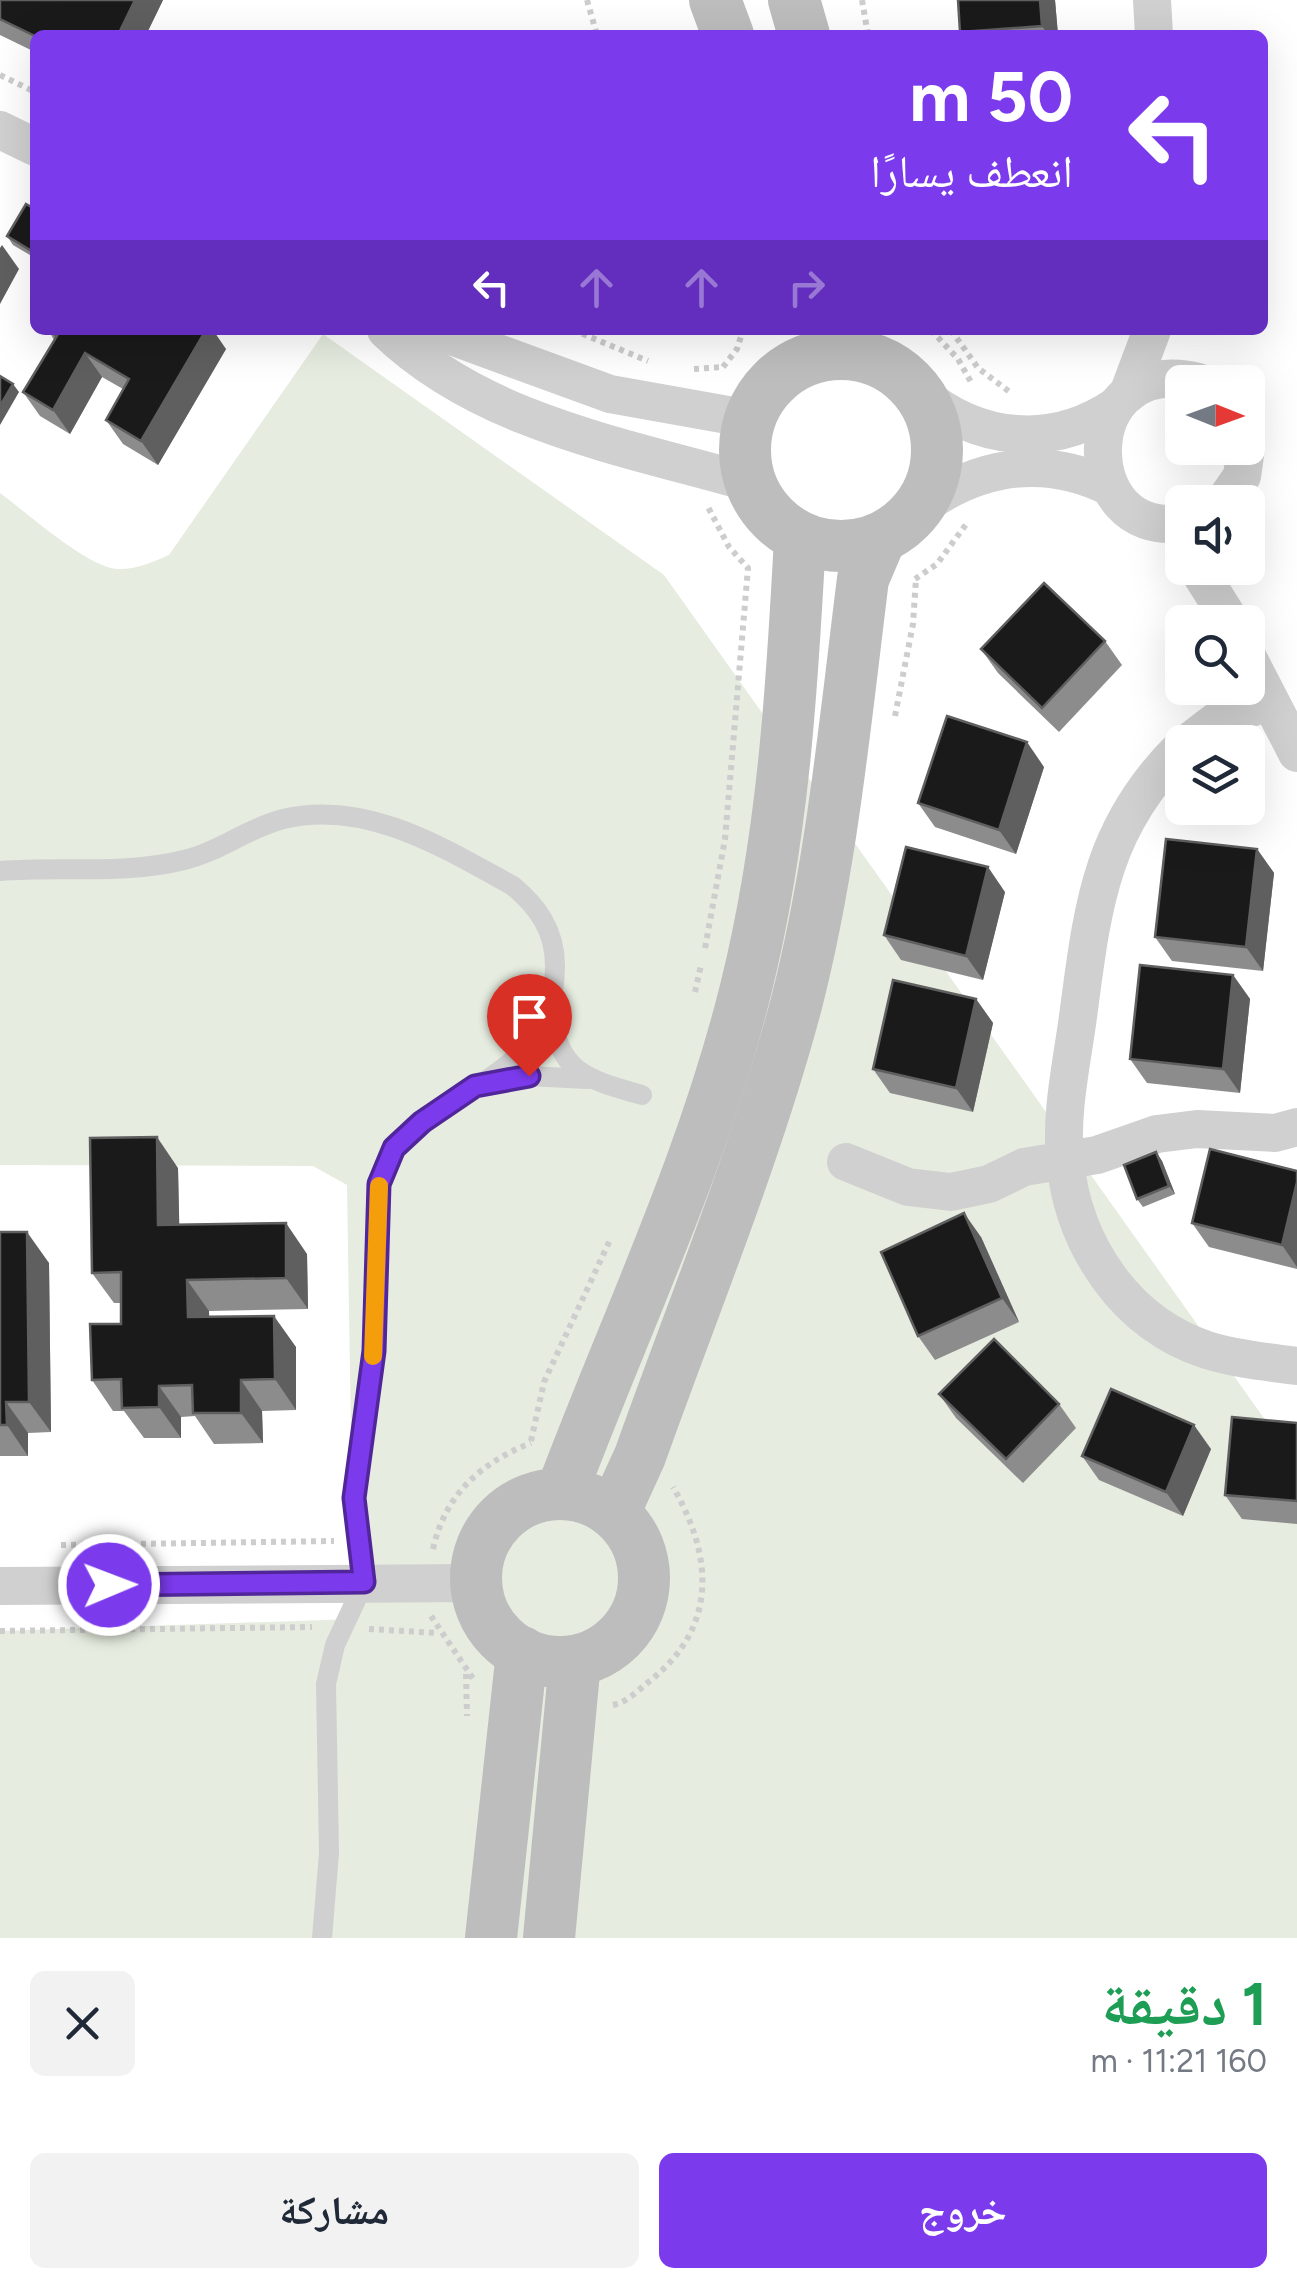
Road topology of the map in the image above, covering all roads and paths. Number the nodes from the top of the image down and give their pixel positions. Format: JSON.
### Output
{"nodes":[{"id":1,"x":588,"y":0,"type":"edge"},
{"id":2,"x":716,"y":0,"type":"edge"},
{"id":3,"x":794,"y":0,"type":"edge"},
{"id":4,"x":862,"y":0,"type":"edge"},
{"id":5,"x":1152,"y":0,"type":"edge"},
{"id":6,"x":596,"y":30,"type":"edge"},
{"id":7,"x":726,"y":30,"type":"edge"},
{"id":8,"x":803,"y":30,"type":"edge"},
{"id":9,"x":867,"y":30,"type":"edge"},
{"id":10,"x":1154,"y":30,"type":"edge"},
{"id":11,"x":0,"y":75,"type":"edge"},
{"id":12,"x":30,"y":90,"type":"edge"},
{"id":13,"x":0,"y":130,"type":"edge"},
{"id":14,"x":30,"y":145,"type":"edge"},
{"id":15,"x":392,"y":335,"type":"edge"},
{"id":16,"x":449,"y":335,"type":"edge"},
{"id":17,"x":585,"y":335,"type":"edge"},
{"id":18,"x":742,"y":335,"type":"edge"},
{"id":19,"x":886,"y":335,"type":"edge"},
{"id":20,"x":955,"y":335,"type":"edge"},
{"id":21,"x":1150,"y":335,"type":"edge"},
{"id":22,"x":1167,"y":335,"type":"edge"},
{"id":23,"x":793,"y":349,"type":"edge"},
{"id":24,"x":658,"y":365,"type":"dead end"},
{"id":25,"x":1188,"y":365,"type":"edge"},
{"id":26,"x":723,"y":367,"type":"junction"},
{"id":27,"x":688,"y":369,"type":"dead end"},
{"id":28,"x":1165,"y":378,"type":"edge"},
{"id":29,"x":913,"y":385,"type":"junction"},
{"id":30,"x":1023,"y":395,"type":"dead end"},
{"id":31,"x":1122,"y":400,"type":"junction"},
{"id":32,"x":725,"y":414,"type":"junction"},
{"id":33,"x":697,"y":467,"type":"junction"},
{"id":34,"x":750,"y":483,"type":"junction"},
{"id":35,"x":1110,"y":487,"type":"junction"},
{"id":36,"x":976,"y":517,"type":"dead end"},
{"id":37,"x":1165,"y":522,"type":"edge"},
{"id":38,"x":899,"y":524,"type":"junction"},
{"id":39,"x":967,"y":524,"type":"dead end"},
{"id":40,"x":800,"y":538,"type":"junction"},
{"id":41,"x":1265,"y":695,"type":"edge"},
{"id":42,"x":1268,"y":702,"type":"junction"},
{"id":43,"x":1211,"y":725,"type":"edge"},
{"id":44,"x":1297,"y":753,"type":"edge"},
{"id":45,"x":1165,"y":766,"type":"edge"},
{"id":46,"x":0,"y":871,"type":"edge"},
{"id":47,"x":694,"y":994,"type":"dead end"},
{"id":48,"x":552,"y":1008,"type":"junction"},
{"id":49,"x":587,"y":1079,"type":"junction"},
{"id":50,"x":475,"y":1086,"type":"junction"},
{"id":51,"x":642,"y":1095,"type":"dead end"},
{"id":52,"x":1297,"y":1128,"type":"edge"},
{"id":53,"x":1065,"y":1160,"type":"junction"},
{"id":54,"x":846,"y":1162,"type":"dead end"},
{"id":55,"x":615,"y":1230,"type":"dead end"},
{"id":56,"x":1297,"y":1366,"type":"edge"},
{"id":57,"x":530,"y":1443,"type":"dead end"},
{"id":58,"x":640,"y":1456,"type":"junction"},
{"id":59,"x":561,"y":1494,"type":"junction"},
{"id":60,"x":614,"y":1513,"type":"junction"},
{"id":61,"x":356,"y":1540,"type":"junction"},
{"id":62,"x":59,"y":1544,"type":"dead end"},
{"id":63,"x":364,"y":1582,"type":"junction"},
{"id":64,"x":477,"y":1583,"type":"junction"},
{"id":65,"x":0,"y":1586,"type":"edge"},
{"id":66,"x":342,"y":1627,"type":"junction"},
{"id":67,"x":0,"y":1631,"type":"edge"},
{"id":68,"x":438,"y":1633,"type":"dead end"},
{"id":69,"x":522,"y":1652,"type":"junction"},
{"id":70,"x":575,"y":1660,"type":"junction"},
{"id":71,"x":571,"y":1712,"type":"junction"},
{"id":72,"x":322,"y":1938,"type":"edge"},
{"id":73,"x":491,"y":1938,"type":"edge"},
{"id":74,"x":549,"y":1938,"type":"edge"}],
"edges":[{"from":1,"to":6,"type":"path"},
{"from":2,"to":7,"type":"street"},
{"from":3,"to":8,"type":"street"},
{"from":4,"to":9,"type":"path"},
{"from":5,"to":10,"type":"street"},
{"from":11,"to":12,"type":"path"},
{"from":13,"to":14,"type":"street"},
{"from":15,"to":33,"type":"street"},
{"from":16,"to":32,"type":"street"},
{"from":17,"to":24,"type":"path"},
{"from":18,"to":26,"type":"path"},
{"from":19,"to":29,"type":"street"},
{"from":20,"to":30,"type":"path"},
{"from":21,"to":31,"type":"street"},
{"from":22,"to":25,"type":"street"},
{"from":23,"to":29,"type":"street"},
{"from":23,"to":32,"type":"street"},
{"from":26,"to":27,"type":"path"},
{"from":26,"to":32,"type":"path"},
{"from":28,"to":31,"type":"street"},
{"from":29,"to":31,"type":"street"},
{"from":29,"to":38,"type":"street"},
{"from":31,"to":35,"type":"street"},
{"from":32,"to":34,"type":"street"},
{"from":33,"to":34,"type":"street"},
{"from":33,"to":47,"type":"path"},
{"from":34,"to":40,"type":"street"},
{"from":35,"to":37,"type":"street"},
{"from":35,"to":38,"type":"street"},
{"from":36,"to":39,"type":"path"},
{"from":38,"to":40,"type":"street"},
{"from":38,"to":58,"type":"street"},
{"from":40,"to":59,"type":"street"},
{"from":41,"to":42,"type":"street"},
{"from":42,"to":43,"type":"street"},
{"from":42,"to":44,"type":"street"},
{"from":45,"to":53,"type":"street"},
{"from":46,"to":48,"type":"lane"},
{"from":48,"to":49,"type":"lane"},
{"from":48,"to":50,"type":"lane"},
{"from":49,"to":50,"type":"lane"},
{"from":49,"to":51,"type":"lane"},
{"from":50,"to":61,"type":"lane"},
{"from":52,"to":53,"type":"street"},
{"from":53,"to":54,"type":"street"},
{"from":53,"to":56,"type":"street"},
{"from":55,"to":57,"type":"path"},
{"from":58,"to":60,"type":"street"},
{"from":58,"to":71,"type":"path"},
{"from":59,"to":60,"type":"street"},
{"from":59,"to":64,"type":"street"},
{"from":60,"to":70,"type":"street"},
{"from":61,"to":62,"type":"path"},
{"from":61,"to":63,"type":"lane"},
{"from":63,"to":64,"type":"street"},
{"from":63,"to":65,"type":"street"},
{"from":63,"to":66,"type":"lane"},
{"from":64,"to":69,"type":"street"},
{"from":66,"to":67,"type":"path"},
{"from":66,"to":68,"type":"path"},
{"from":66,"to":72,"type":"lane"},
{"from":69,"to":70,"type":"street"},
{"from":69,"to":73,"type":"street"},
{"from":70,"to":71,"type":"street"},
{"from":71,"to":74,"type":"street"}]}
